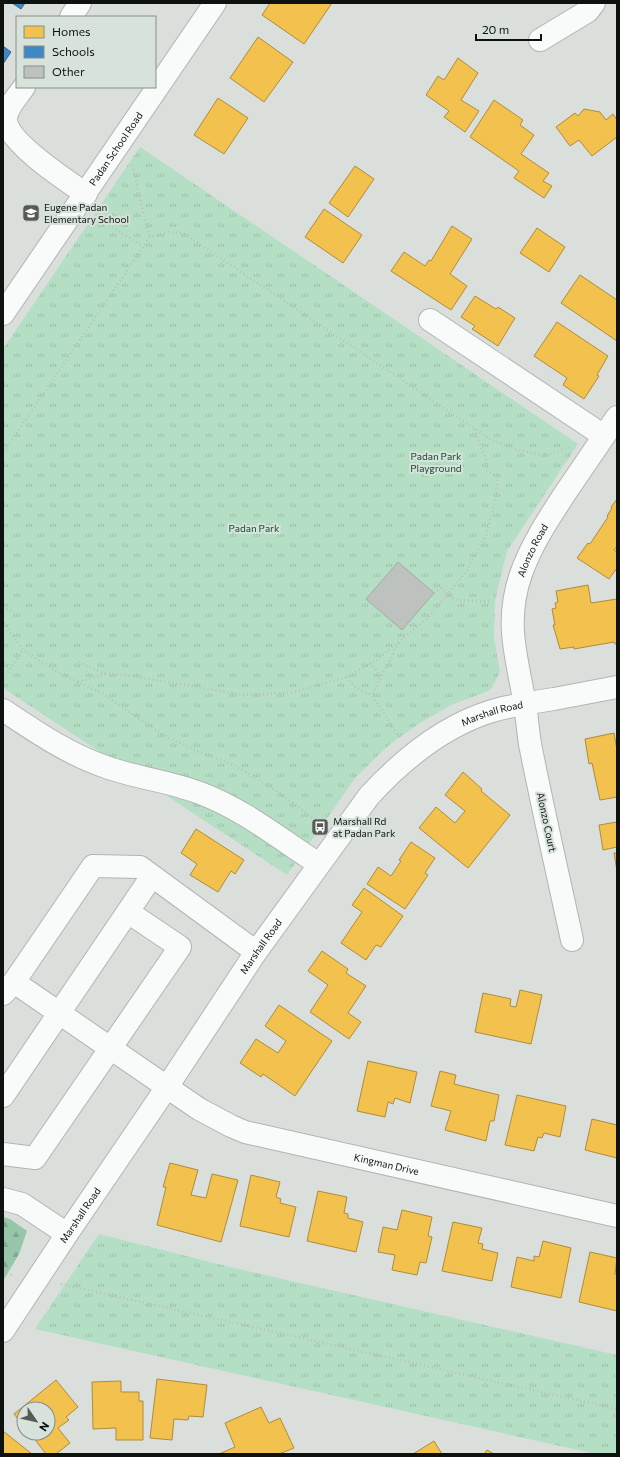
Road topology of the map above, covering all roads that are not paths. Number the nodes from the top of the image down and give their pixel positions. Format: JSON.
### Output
{"nodes":[{"id":1,"x":80,"y":3,"type":"edge"},
{"id":2,"x":215,"y":3,"type":"edge"},
{"id":3,"x":594,"y":3,"type":"edge"},
{"id":4,"x":72,"y":16,"type":"edge"},
{"id":5,"x":540,"y":40,"type":"dead end"},
{"id":6,"x":23,"y":88,"type":"edge"},
{"id":7,"x":86,"y":194,"type":"junction"},
{"id":8,"x":3,"y":314,"type":"edge"},
{"id":9,"x":430,"y":320,"type":"dead end"},
{"id":10,"x":617,"y":416,"type":"edge"},
{"id":11,"x":597,"y":431,"type":"junction"},
{"id":12,"x":617,"y":687,"type":"edge"},
{"id":13,"x":525,"y":704,"type":"junction"},
{"id":14,"x":3,"y":710,"type":"edge"},
{"id":15,"x":319,"y":864,"type":"junction"},
{"id":16,"x":152,"y":876,"type":"junction"},
{"id":17,"x":128,"y":912,"type":"junction"},
{"id":18,"x":572,"y":940,"type":"dead end"},
{"id":19,"x":256,"y":952,"type":"junction"},
{"id":20,"x":9,"y":988,"type":"edge"},
{"id":21,"x":60,"y":1013,"type":"junction"},
{"id":22,"x":110,"y":1047,"type":"junction"},
{"id":23,"x":167,"y":1087,"type":"junction"},
{"id":24,"x":3,"y":1096,"type":"edge"},
{"id":25,"x":3,"y":1154,"type":"edge"},
{"id":26,"x":3,"y":1199,"type":"edge"},
{"id":27,"x":617,"y":1216,"type":"edge"},
{"id":28,"x":67,"y":1234,"type":"junction"},
{"id":29,"x":3,"y":1332,"type":"edge"}],
"edges":[{"from":1,"to":4,"type":"street"},
{"from":2,"to":7,"type":"street","name":"Padan School Road"},
{"from":3,"to":5,"type":"street"},
{"from":6,"to":7,"type":"street"},
{"from":7,"to":8,"type":"street","name":"Padan School Road"},
{"from":9,"to":11,"type":"street"},
{"from":10,"to":11,"type":"street","name":"Alonzo Road"},
{"from":11,"to":13,"type":"street","name":"Alonzo Road"},
{"from":12,"to":13,"type":"street","name":"Marshall Road"},
{"from":13,"to":15,"type":"street","name":"Marshall Road"},
{"from":13,"to":18,"type":"street","name":"Alonzo Court"},
{"from":14,"to":15,"type":"street"},
{"from":15,"to":19,"type":"street","name":"Marshall Road"},
{"from":16,"to":17,"type":"street"},
{"from":16,"to":19,"type":"street"},
{"from":16,"to":20,"type":"street"},
{"from":17,"to":21,"type":"street"},
{"from":17,"to":22,"type":"street"},
{"from":19,"to":23,"type":"street","name":"Marshall Road"},
{"from":20,"to":21,"type":"street","name":"Kingman Drive"},
{"from":21,"to":22,"type":"street","name":"Kingman Drive"},
{"from":21,"to":24,"type":"street"},
{"from":22,"to":23,"type":"street","name":"Kingman Drive"},
{"from":22,"to":25,"type":"street"},
{"from":23,"to":27,"type":"street","name":"Kingman Drive"},
{"from":23,"to":28,"type":"street","name":"Marshall Road"},
{"from":26,"to":28,"type":"street"},
{"from":28,"to":29,"type":"street","name":"Marshall Road"}]}
